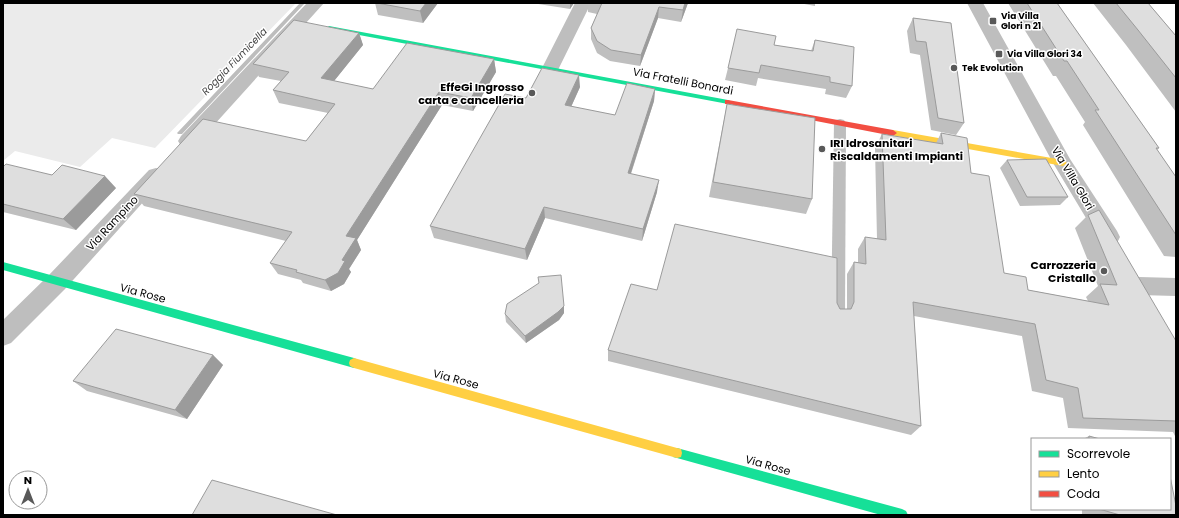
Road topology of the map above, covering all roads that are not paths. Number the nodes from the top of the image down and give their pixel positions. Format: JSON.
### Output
{"nodes":[{"id":1,"x":316,"y":3,"type":"edge"},
{"id":2,"x":583,"y":3,"type":"edge"},
{"id":3,"x":975,"y":3,"type":"edge"},
{"id":4,"x":321,"y":26,"type":"edge"},
{"id":5,"x":551,"y":68,"type":"junction"},
{"id":6,"x":840,"y":123,"type":"junction"},
{"id":7,"x":1063,"y":163,"type":"junction"},
{"id":8,"x":1119,"y":254,"type":"edge"},
{"id":9,"x":3,"y":266,"type":"edge"},
{"id":10,"x":57,"y":282,"type":"junction"},
{"id":11,"x":1176,"y":286,"type":"edge"},
{"id":12,"x":1150,"y":305,"type":"edge"},
{"id":13,"x":838,"y":314,"type":"edge"},
{"id":14,"x":3,"y":336,"type":"edge"},
{"id":15,"x":902,"y":515,"type":"edge"}],
"edges":[{"from":1,"to":10,"type":"street","name":"Via Rampino"},
{"from":2,"to":5,"type":"street"},
{"from":3,"to":7,"type":"street","name":"Via Villa Glori"},
{"from":4,"to":5,"type":"street","name":"Via Fratelli Bonardi"},
{"from":5,"to":6,"type":"street","name":"Via Fratelli Bonardi"},
{"from":6,"to":7,"type":"street","name":"Via Fratelli Bonardi"},
{"from":6,"to":13,"type":"lane"},
{"from":7,"to":8,"type":"street","name":"Via Villa Glori"},
{"from":9,"to":10,"type":"street","name":"Via Rose"},
{"from":10,"to":14,"type":"street","name":"Via Rampino"},
{"from":10,"to":15,"type":"street","name":"Via Rose"},
{"from":11,"to":12,"type":"street"}]}
